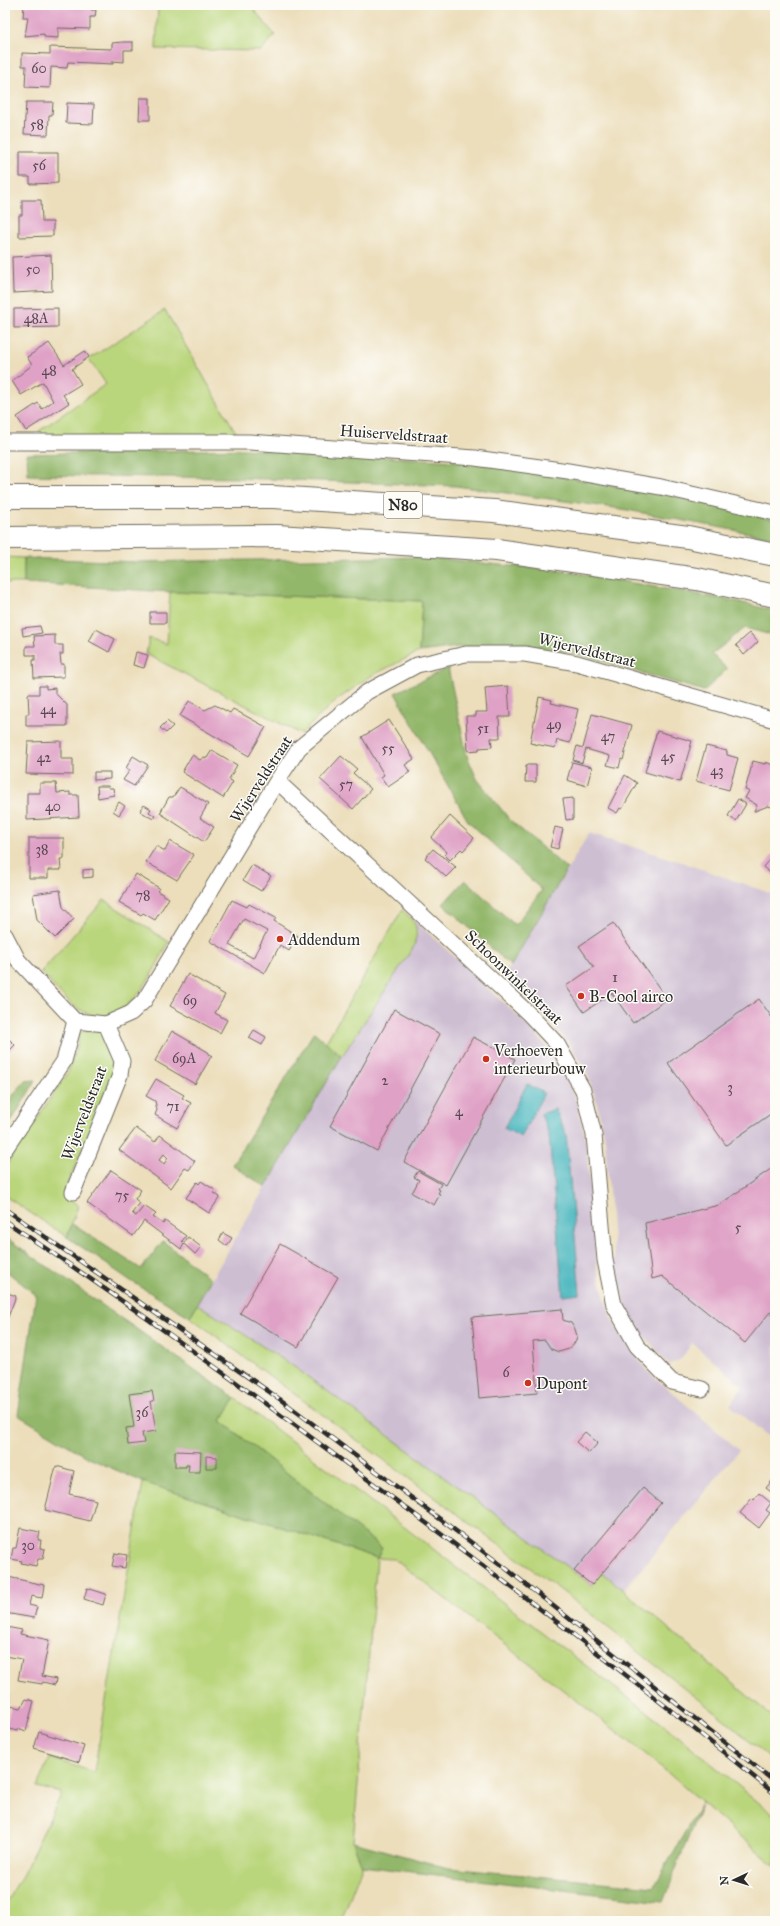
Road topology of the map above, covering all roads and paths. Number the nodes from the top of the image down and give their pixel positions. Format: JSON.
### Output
{"nodes":[{"id":1,"x":5,"y":442,"type":"edge"},
{"id":2,"x":5,"y":496,"type":"edge"},
{"id":3,"x":775,"y":514,"type":"edge"},
{"id":4,"x":5,"y":538,"type":"edge"},
{"id":5,"x":775,"y":555,"type":"edge"},
{"id":6,"x":775,"y":596,"type":"edge"},
{"id":7,"x":775,"y":720,"type":"edge"},
{"id":8,"x":277,"y":781,"type":"junction"},
{"id":9,"x":5,"y":936,"type":"edge"},
{"id":10,"x":75,"y":1021,"type":"junction"},
{"id":11,"x":106,"y":1024,"type":"junction"},
{"id":12,"x":5,"y":1149,"type":"edge"},
{"id":13,"x":73,"y":1192,"type":"dead end"},
{"id":14,"x":702,"y":1390,"type":"dead end"}],
"edges":[{"from":1,"to":3,"type":"street","name":"Huiserveldstraat"},
{"from":2,"to":5,"type":"highway","number":"N80"},
{"from":4,"to":6,"type":"highway"},
{"from":7,"to":8,"type":"street","name":"Wijerveldstraat"},
{"from":8,"to":11,"type":"street","name":"Wijerveldstraat"},
{"from":8,"to":14,"type":"street","name":"Schoonwinkelstraat"},
{"from":9,"to":10,"type":"street"},
{"from":10,"to":11,"type":"street","name":"Wijerveldstraat"},
{"from":10,"to":12,"type":"street"},
{"from":11,"to":13,"type":"street","name":"Wijerveldstraat"}]}
